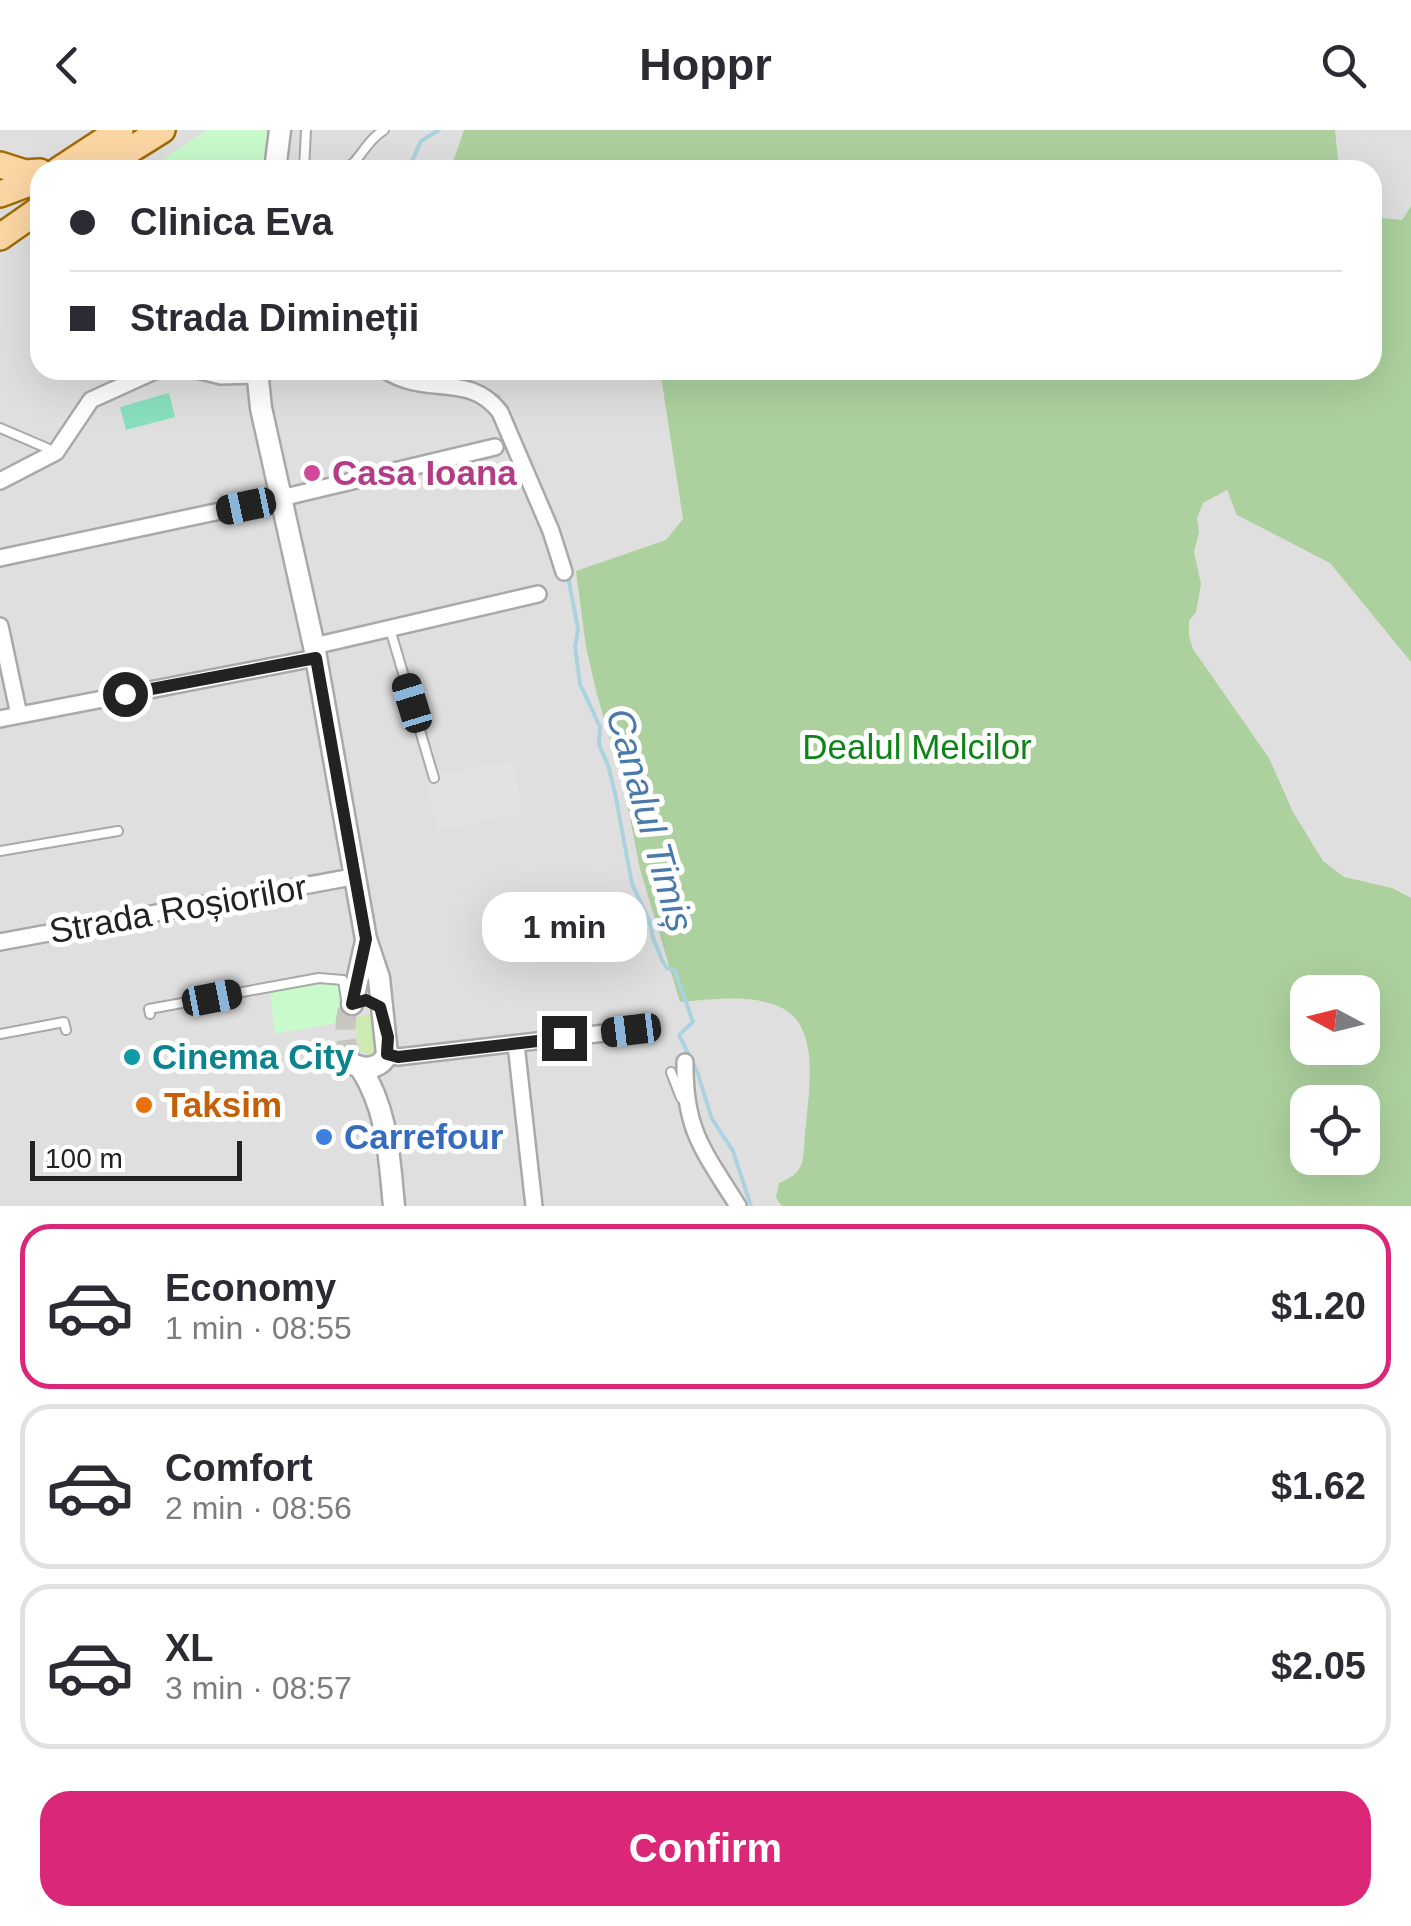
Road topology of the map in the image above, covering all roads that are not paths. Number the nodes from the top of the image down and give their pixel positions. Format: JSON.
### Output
{"nodes":[{"id":1,"x":120,"y":130,"type":"edge"},
{"id":2,"x":162,"y":130,"type":"edge"},
{"id":3,"x":280,"y":130,"type":"edge"},
{"id":4,"x":306,"y":130,"type":"edge"},
{"id":5,"x":384,"y":130,"type":"edge"},
{"id":6,"x":74,"y":160,"type":"edge"},
{"id":7,"x":114,"y":160,"type":"edge"},
{"id":8,"x":277,"y":160,"type":"edge"},
{"id":9,"x":304,"y":160,"type":"edge"},
{"id":10,"x":357,"y":160,"type":"edge"},
{"id":11,"x":0,"y":165,"type":"edge"},
{"id":12,"x":30,"y":174,"type":"edge"},
{"id":13,"x":30,"y":180,"type":"edge"},
{"id":14,"x":0,"y":194,"type":"edge"},
{"id":15,"x":30,"y":216,"type":"edge"},
{"id":16,"x":0,"y":237,"type":"edge"},
{"id":17,"x":136,"y":380,"type":"edge"},
{"id":18,"x":259,"y":380,"type":"edge"},
{"id":19,"x":402,"y":380,"type":"edge"},
{"id":20,"x":453,"y":380,"type":"edge"},
{"id":21,"x":469,"y":380,"type":"edge"},
{"id":22,"x":0,"y":428,"type":"edge"},
{"id":23,"x":495,"y":448,"type":"dead end"},
{"id":24,"x":56,"y":452,"type":"junction"},
{"id":25,"x":0,"y":481,"type":"edge"},
{"id":26,"x":281,"y":498,"type":"junction"},
{"id":27,"x":0,"y":558,"type":"edge"},
{"id":28,"x":564,"y":572,"type":"dead end"},
{"id":29,"x":538,"y":594,"type":"dead end"},
{"id":30,"x":0,"y":626,"type":"edge"},
{"id":31,"x":390,"y":629,"type":"junction"},
{"id":32,"x":314,"y":652,"type":"junction"},
{"id":33,"x":19,"y":715,"type":"junction"},
{"id":34,"x":0,"y":719,"type":"edge"},
{"id":35,"x":434,"y":778,"type":"dead end"},
{"id":36,"x":118,"y":831,"type":"dead end"},
{"id":37,"x":0,"y":852,"type":"edge"},
{"id":38,"x":357,"y":876,"type":"junction"},
{"id":39,"x":366,"y":939,"type":"junction"},
{"id":40,"x":0,"y":942,"type":"edge"},
{"id":41,"x":350,"y":1007,"type":"junction"},
{"id":42,"x":150,"y":1014,"type":"dead end"},
{"id":43,"x":384,"y":1016,"type":"junction"},
{"id":44,"x":66,"y":1030,"type":"dead end"},
{"id":45,"x":631,"y":1030,"type":"dead end"},
{"id":46,"x":0,"y":1034,"type":"edge"},
{"id":47,"x":516,"y":1044,"type":"junction"},
{"id":48,"x":386,"y":1057,"type":"junction"},
{"id":49,"x":686,"y":1062,"type":"dead end"},
{"id":50,"x":671,"y":1072,"type":"dead end"},
{"id":51,"x":384,"y":1116,"type":"junction"},
{"id":52,"x":688,"y":1116,"type":"junction"},
{"id":53,"x":394,"y":1206,"type":"edge"},
{"id":54,"x":534,"y":1206,"type":"edge"},
{"id":55,"x":738,"y":1206,"type":"edge"}],
"edges":[{"from":1,"to":6,"type":"main road"},
{"from":2,"to":7,"type":"main road"},
{"from":3,"to":8,"type":"street"},
{"from":4,"to":9,"type":"lane"},
{"from":5,"to":10,"type":"lane"},
{"from":11,"to":12,"type":"main road"},
{"from":13,"to":14,"type":"main road"},
{"from":15,"to":16,"type":"main road"},
{"from":17,"to":24,"type":"street"},
{"from":18,"to":26,"type":"street"},
{"from":19,"to":20,"type":"street"},
{"from":21,"to":28,"type":"street"},
{"from":22,"to":24,"type":"lane"},
{"from":23,"to":26,"type":"street"},
{"from":24,"to":25,"type":"street"},
{"from":26,"to":27,"type":"street"},
{"from":26,"to":32,"type":"street"},
{"from":29,"to":31,"type":"street"},
{"from":30,"to":33,"type":"street"},
{"from":31,"to":32,"type":"street"},
{"from":31,"to":35,"type":"lane"},
{"from":32,"to":33,"type":"street"},
{"from":32,"to":38,"type":"street"},
{"from":33,"to":34,"type":"street"},
{"from":36,"to":37,"type":"lane"},
{"from":38,"to":39,"type":"street"},
{"from":38,"to":40,"type":"street","name":"Strada Roșiorilor"},
{"from":39,"to":41,"type":"street"},
{"from":39,"to":43,"type":"street"},
{"from":41,"to":42,"type":"lane"},
{"from":41,"to":43,"type":"street"},
{"from":43,"to":48,"type":"street"},
{"from":44,"to":46,"type":"lane"},
{"from":45,"to":47,"type":"street"},
{"from":47,"to":48,"type":"street"},
{"from":47,"to":54,"type":"street"},
{"from":48,"to":51,"type":"street"},
{"from":48,"to":51,"type":"street"},
{"from":49,"to":52,"type":"street"},
{"from":50,"to":52,"type":"lane"},
{"from":51,"to":53,"type":"street"},
{"from":52,"to":55,"type":"street"}]}
